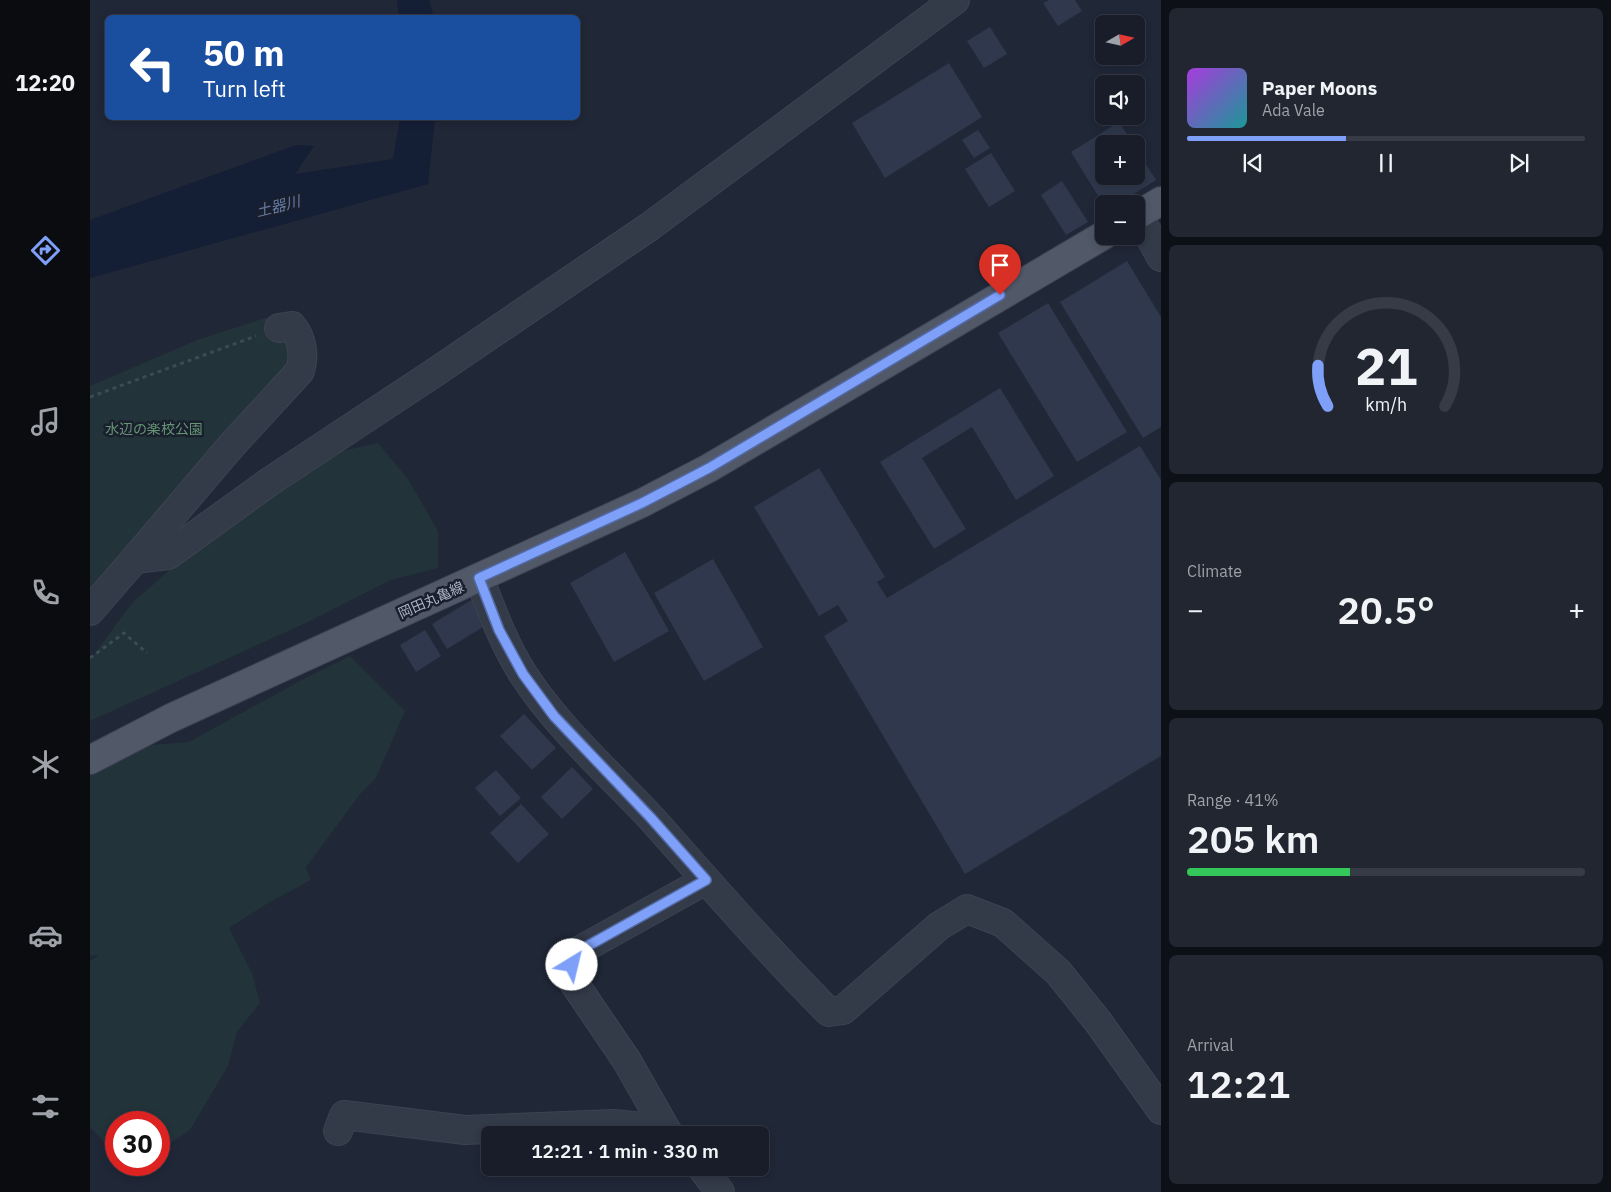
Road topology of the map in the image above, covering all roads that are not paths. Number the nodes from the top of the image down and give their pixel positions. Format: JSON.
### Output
{"nodes":[{"id":1,"x":956,"y":0,"type":"edge"},
{"id":2,"x":1161,"y":201,"type":"edge"},
{"id":3,"x":1145,"y":210,"type":"edge"},
{"id":4,"x":1145,"y":229,"type":"edge"},
{"id":5,"x":1095,"y":240,"type":"edge"},
{"id":6,"x":1161,"y":257,"type":"edge"},
{"id":7,"x":279,"y":328,"type":"road end"},
{"id":8,"x":135,"y":559,"type":"junction"},
{"id":9,"x":479,"y":578,"type":"junction"},
{"id":10,"x":90,"y":611,"type":"edge"},
{"id":11,"x":90,"y":760,"type":"edge"},
{"id":12,"x":706,"y":880,"type":"junction"},
{"id":13,"x":1161,"y":1110,"type":"edge"},
{"id":14,"x":564,"y":1126,"type":"edge"},
{"id":15,"x":632,"y":1126,"type":"edge"},
{"id":16,"x":665,"y":1126,"type":"edge"},
{"id":17,"x":481,"y":1129,"type":"edge"},
{"id":18,"x":338,"y":1131,"type":"dead end"},
{"id":19,"x":708,"y":1176,"type":"edge"},
{"id":20,"x":720,"y":1192,"type":"edge"}],
"edges":[{"from":1,"to":8,"type":"street"},
{"from":2,"to":3,"type":"main road"},
{"from":4,"to":6,"type":"street"},
{"from":5,"to":9,"type":"main road","name":"岡田丸亀線"},
{"from":7,"to":8,"type":"street"},
{"from":8,"to":10,"type":"street"},
{"from":9,"to":11,"type":"main road","name":"岡田丸亀線"},
{"from":9,"to":12,"type":"street"},
{"from":12,"to":13,"type":"street"},
{"from":12,"to":16,"type":"street"},
{"from":14,"to":15,"type":"street"},
{"from":17,"to":18,"type":"street"},
{"from":19,"to":20,"type":"street"}]}
